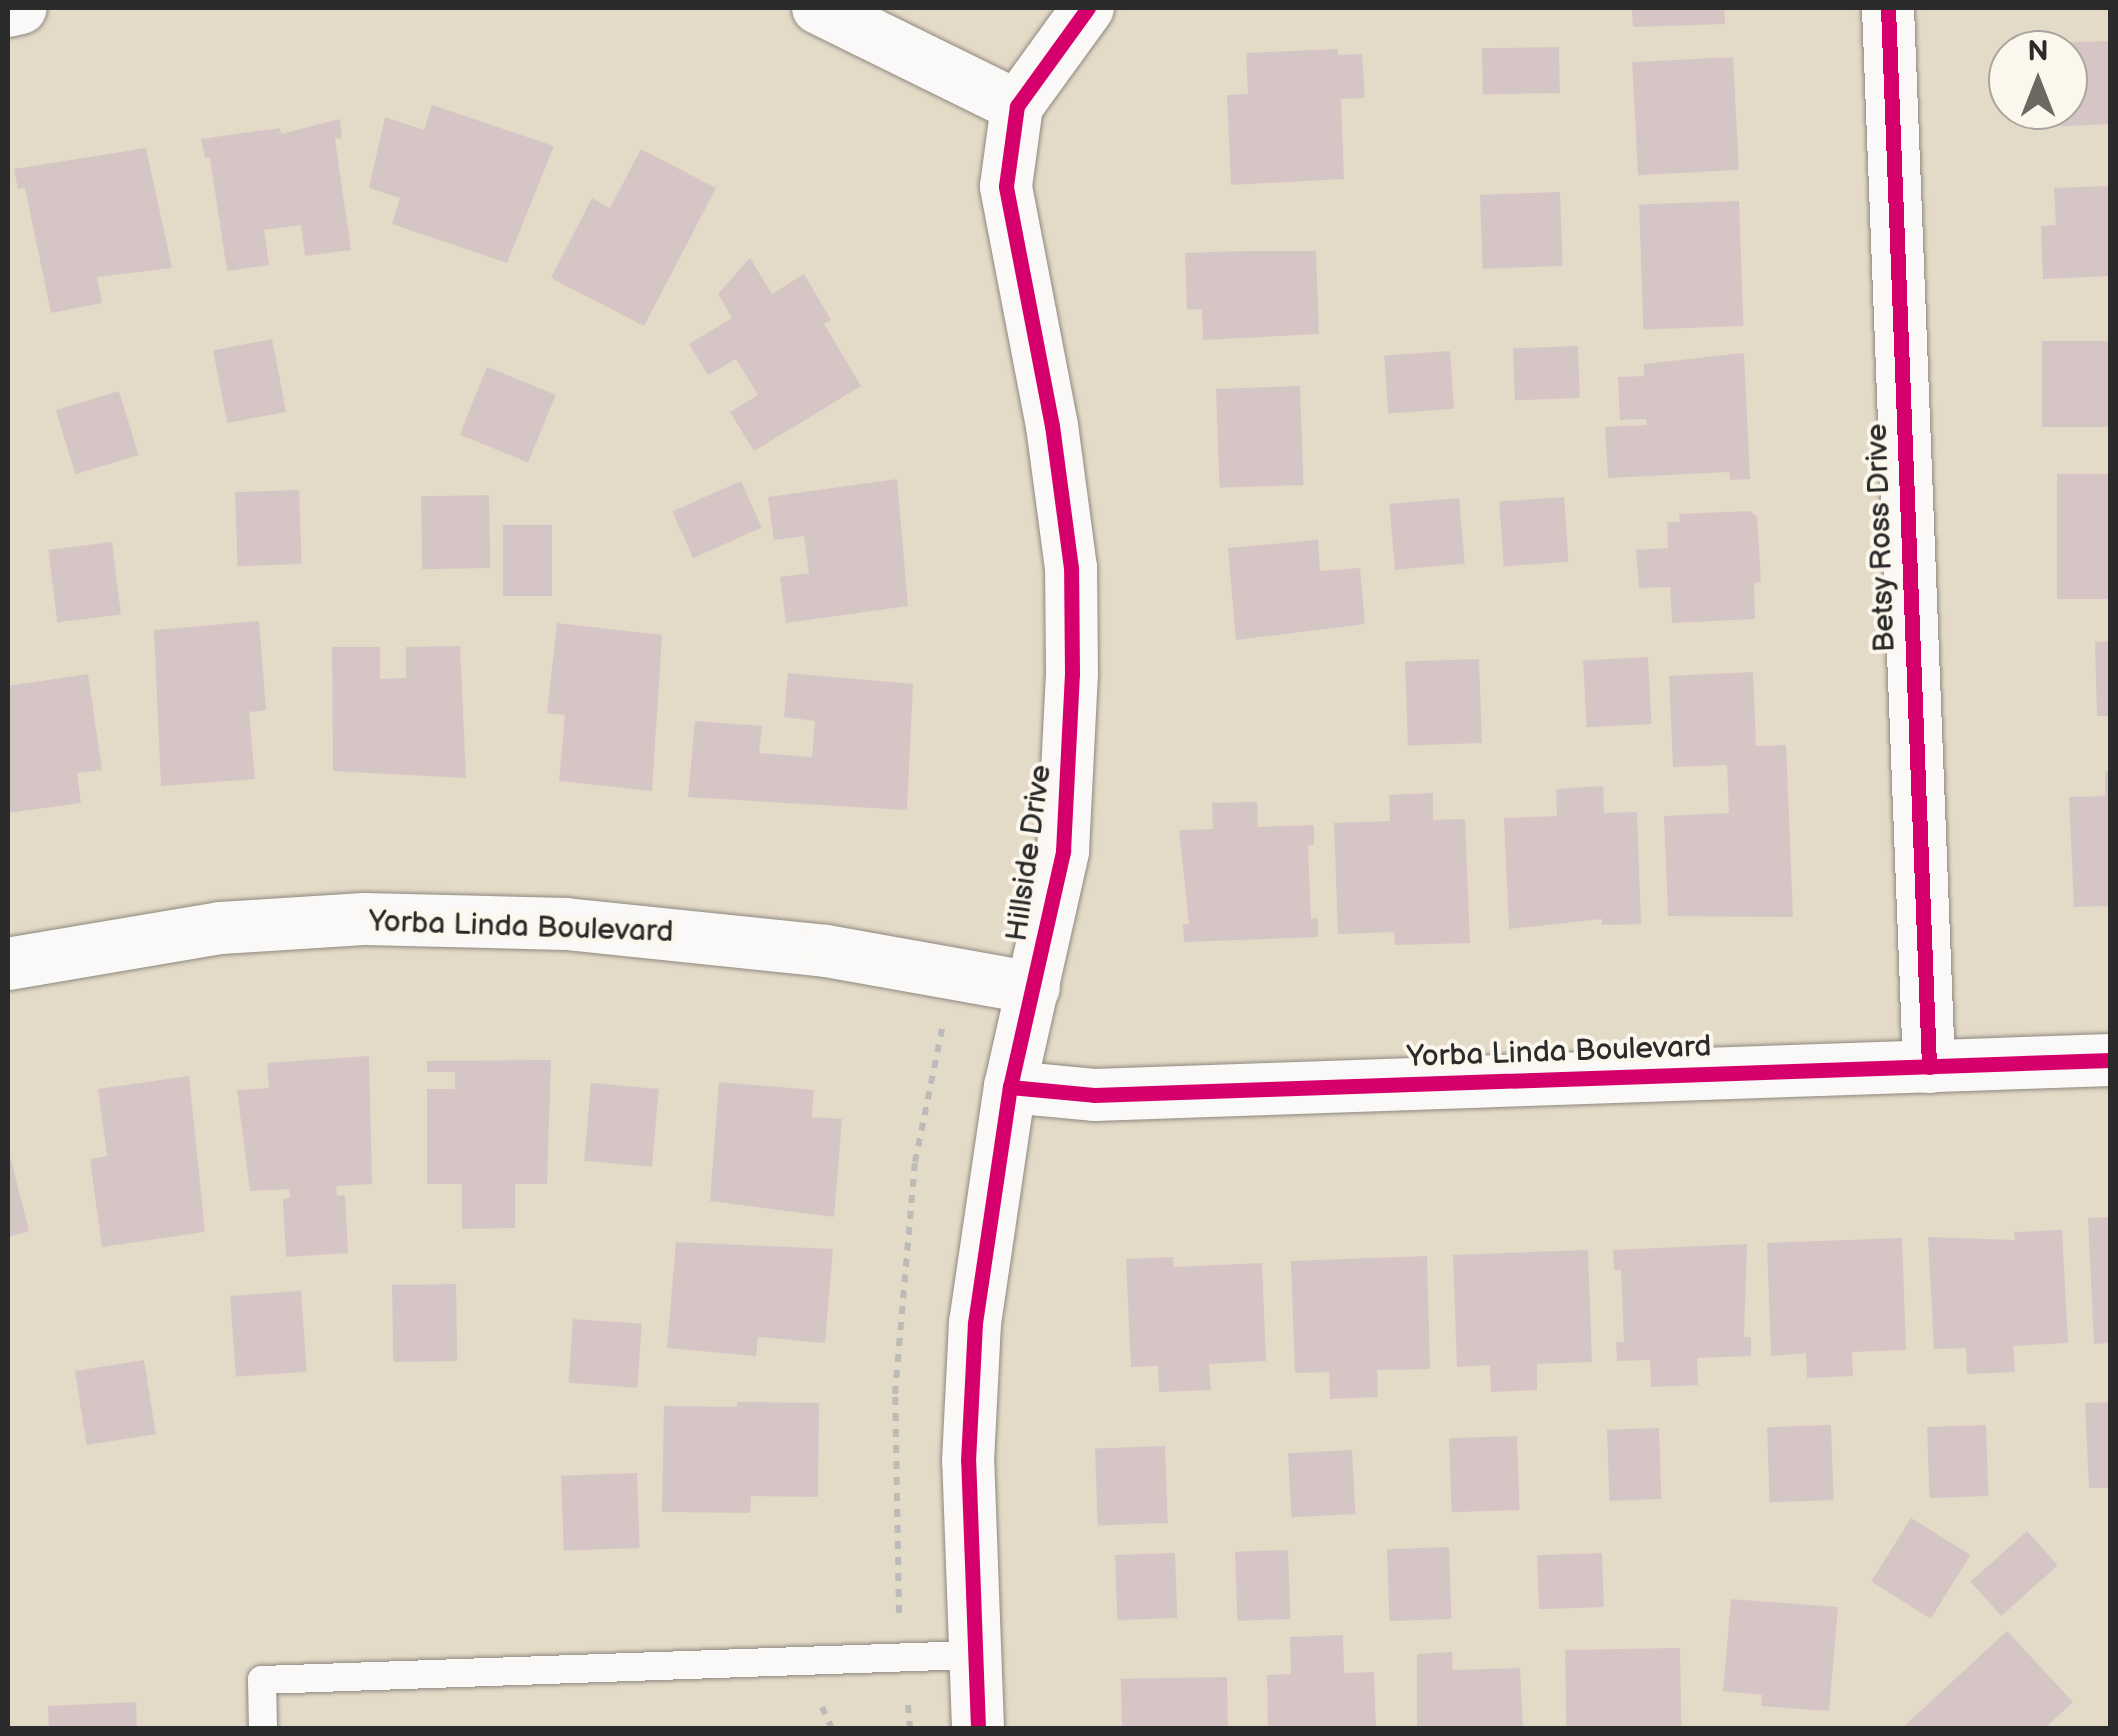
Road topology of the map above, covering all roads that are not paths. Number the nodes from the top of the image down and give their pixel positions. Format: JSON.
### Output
{"nodes":[{"id":1,"x":20,"y":8,"type":"edge"},
{"id":2,"x":818,"y":8,"type":"edge"},
{"id":3,"x":1088,"y":8,"type":"edge"},
{"id":4,"x":1888,"y":8,"type":"edge"},
{"id":5,"x":8,"y":10,"type":"edge"},
{"id":6,"x":1017,"y":106,"type":"junction"},
{"id":7,"x":8,"y":964,"type":"edge"},
{"id":8,"x":1034,"y":988,"type":"junction"},
{"id":9,"x":2110,"y":1060,"type":"edge"},
{"id":10,"x":1929,"y":1067,"type":"junction"},
{"id":11,"x":1010,"y":1087,"type":"junction"},
{"id":12,"x":972,"y":1655,"type":"junction"},
{"id":13,"x":263,"y":1728,"type":"edge"},
{"id":14,"x":978,"y":1728,"type":"edge"}],
"edges":[{"from":1,"to":5,"type":"street"},
{"from":2,"to":6,"type":"street"},
{"from":3,"to":6,"type":"street","name":"Hillside Drive"},
{"from":4,"to":10,"type":"street","name":"Betsy Ross Drive"},
{"from":6,"to":8,"type":"street","name":"Hillside Drive"},
{"from":7,"to":8,"type":"street","name":"Yorba Linda Boulevard"},
{"from":8,"to":11,"type":"street","name":"Hillside Drive"},
{"from":9,"to":10,"type":"street","name":"Yorba Linda Boulevard"},
{"from":10,"to":11,"type":"street","name":"Yorba Linda Boulevard"},
{"from":11,"to":12,"type":"street","name":"Hillside Drive"},
{"from":12,"to":13,"type":"lane"},
{"from":12,"to":14,"type":"street","name":"Hillside Drive"}]}
